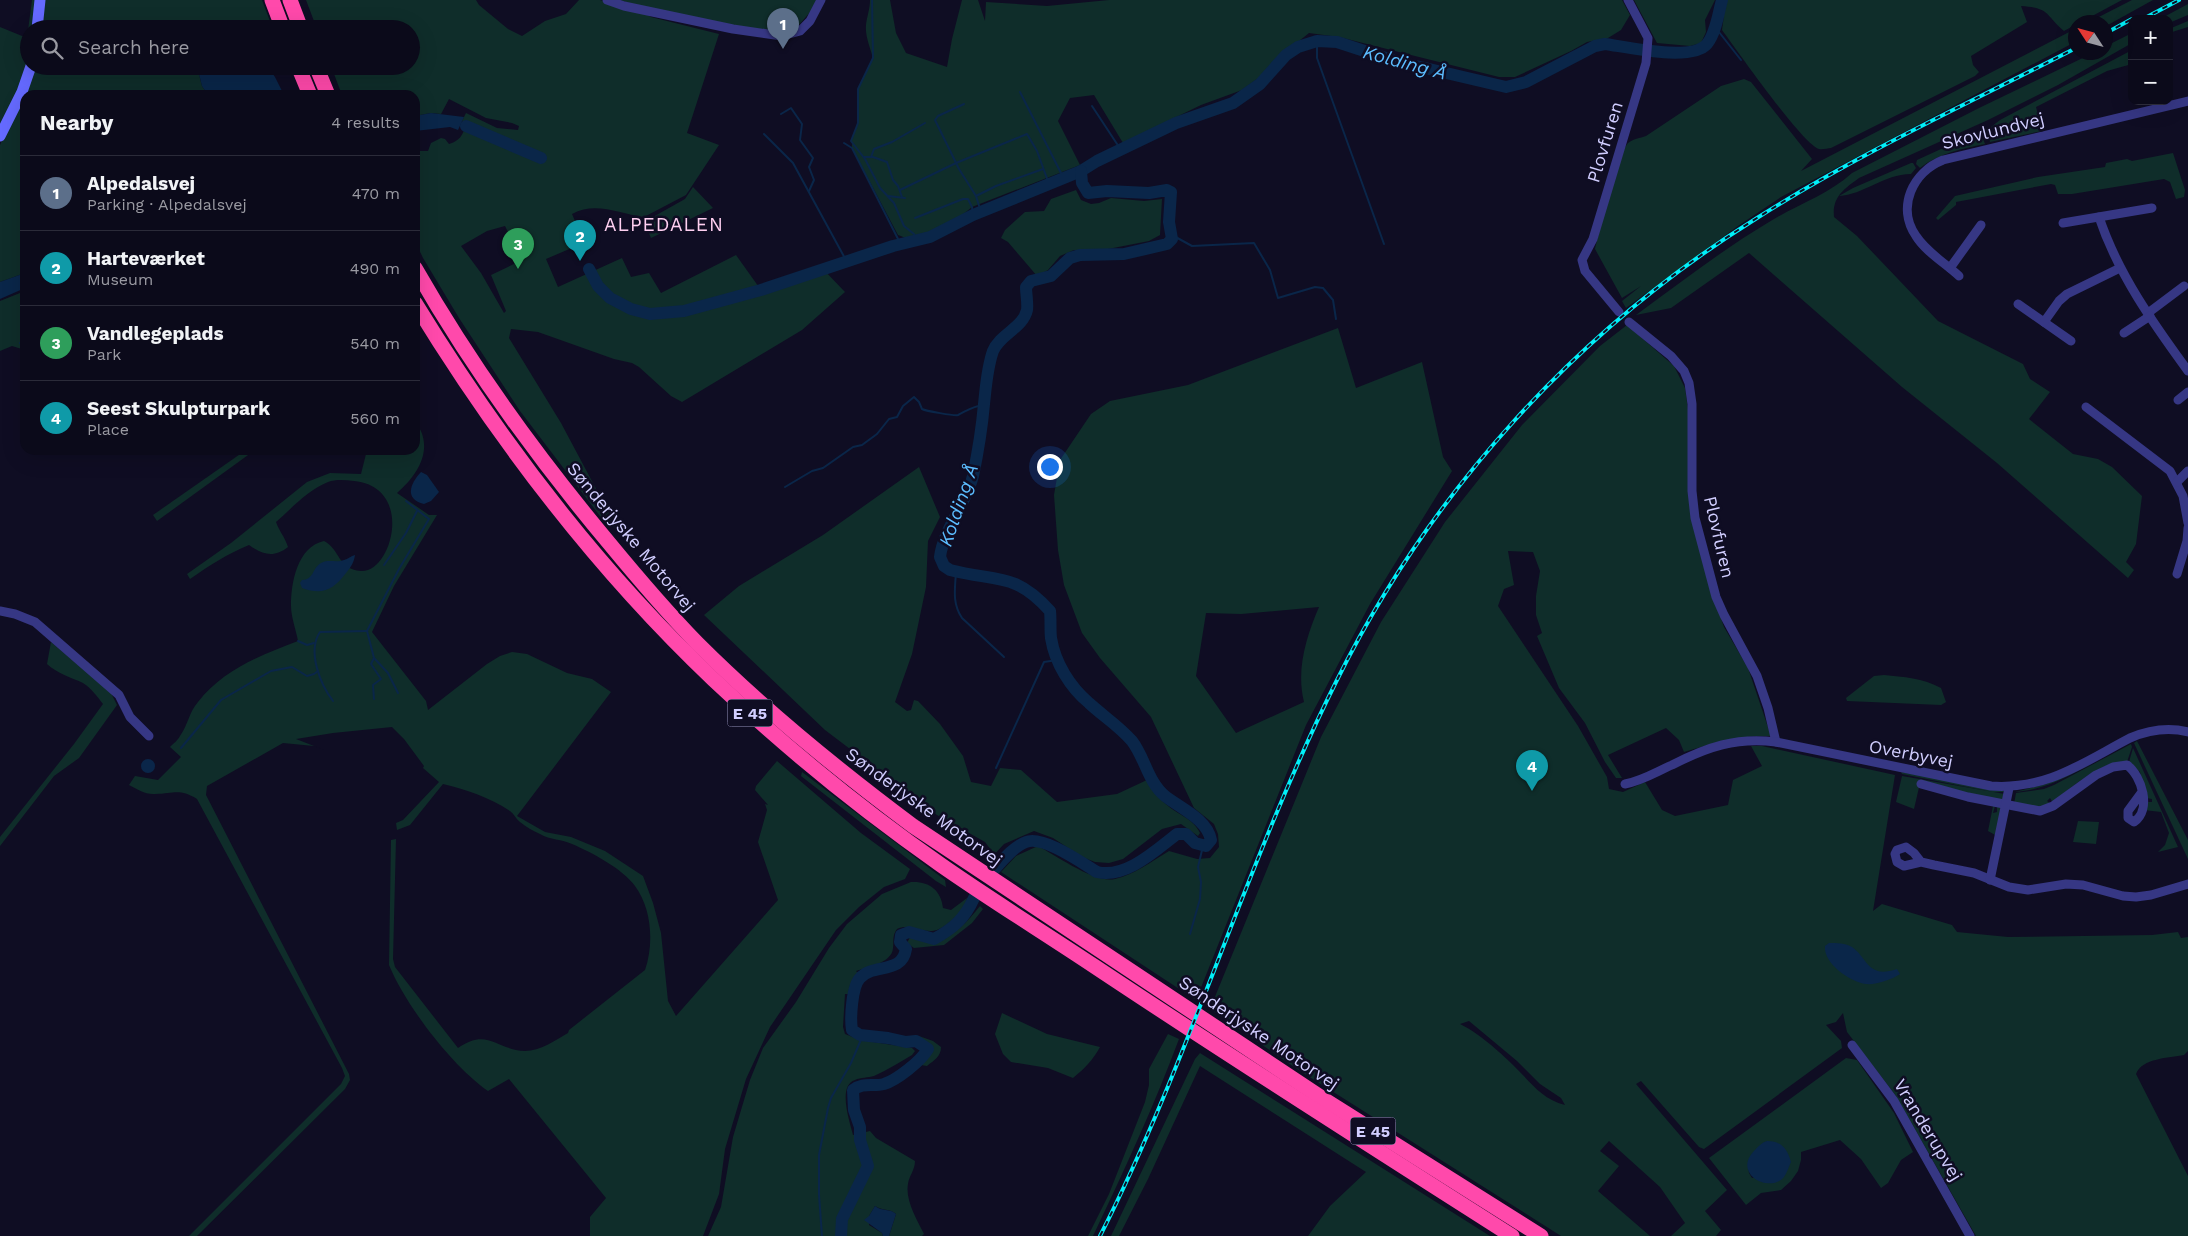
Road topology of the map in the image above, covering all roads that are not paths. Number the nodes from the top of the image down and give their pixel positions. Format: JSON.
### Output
{"nodes":[{"id":1,"x":40,"y":0,"type":"edge"},
{"id":2,"x":272,"y":0,"type":"edge"},
{"id":3,"x":290,"y":0,"type":"edge"},
{"id":4,"x":607,"y":0,"type":"edge"},
{"id":5,"x":821,"y":0,"type":"edge"},
{"id":6,"x":1628,"y":0,"type":"edge"},
{"id":7,"x":38,"y":20,"type":"edge"},
{"id":8,"x":280,"y":20,"type":"edge"},
{"id":9,"x":298,"y":20,"type":"edge"},
{"id":10,"x":28,"y":75,"type":"edge"},
{"id":11,"x":302,"y":75,"type":"edge"},
{"id":12,"x":320,"y":75,"type":"edge"},
{"id":13,"x":23,"y":90,"type":"edge"},
{"id":14,"x":308,"y":90,"type":"edge"},
{"id":15,"x":326,"y":90,"type":"edge"},
{"id":16,"x":20,"y":96,"type":"edge"},
{"id":17,"x":2188,"y":101,"type":"edge"},
{"id":18,"x":0,"y":136,"type":"edge"},
{"id":19,"x":2152,"y":208,"type":"dead end"},
{"id":20,"x":2099,"y":217,"type":"junction"},
{"id":21,"x":2063,"y":223,"type":"dead end"},
{"id":22,"x":1981,"y":225,"type":"dead end"},
{"id":23,"x":1950,"y":268,"type":"junction"},
{"id":24,"x":2120,"y":268,"type":"junction"},
{"id":25,"x":1959,"y":276,"type":"dead end"},
{"id":26,"x":420,"y":277,"type":"edge"},
{"id":27,"x":2184,"y":286,"type":"dead end"},
{"id":28,"x":2018,"y":304,"type":"dead end"},
{"id":29,"x":420,"y":310,"type":"edge"},
{"id":30,"x":1620,"y":312,"type":"dead end"},
{"id":31,"x":2149,"y":314,"type":"junction"},
{"id":32,"x":1629,"y":322,"type":"dead end"},
{"id":33,"x":2044,"y":322,"type":"junction"},
{"id":34,"x":2124,"y":332,"type":"dead end"},
{"id":35,"x":2070,"y":341,"type":"dead end"},
{"id":36,"x":2188,"y":371,"type":"edge"},
{"id":37,"x":2188,"y":392,"type":"edge"},
{"id":38,"x":2178,"y":400,"type":"dead end"},
{"id":39,"x":2086,"y":407,"type":"dead end"},
{"id":40,"x":2188,"y":471,"type":"edge"},
{"id":41,"x":2177,"y":482,"type":"junction"},
{"id":42,"x":2188,"y":522,"type":"edge"},
{"id":43,"x":2188,"y":528,"type":"edge"},
{"id":44,"x":2177,"y":574,"type":"dead end"},
{"id":45,"x":0,"y":611,"type":"edge"},
{"id":46,"x":2188,"y":732,"type":"edge"},
{"id":47,"x":149,"y":736,"type":"dead end"},
{"id":48,"x":1776,"y":742,"type":"junction"},
{"id":49,"x":1625,"y":784,"type":"dead end"},
{"id":50,"x":1921,"y":784,"type":"dead end"},
{"id":51,"x":2009,"y":788,"type":"junction"},
{"id":52,"x":2142,"y":792,"type":"dead end"},
{"id":53,"x":2005,"y":805,"type":"junction"},
{"id":54,"x":1921,"y":862,"type":"dead end"},
{"id":55,"x":1990,"y":880,"type":"junction"},
{"id":56,"x":2188,"y":884,"type":"edge"},
{"id":57,"x":1852,"y":1045,"type":"dead end"},
{"id":58,"x":1512,"y":1236,"type":"edge"},
{"id":59,"x":1541,"y":1236,"type":"edge"},
{"id":60,"x":1970,"y":1236,"type":"edge"}],
"edges":[{"from":1,"to":7,"type":"main road"},
{"from":2,"to":8,"type":"highway"},
{"from":3,"to":9,"type":"highway"},
{"from":4,"to":5,"type":"street"},
{"from":6,"to":30,"type":"street","name":"Plovfuren"},
{"from":10,"to":13,"type":"main road"},
{"from":11,"to":14,"type":"highway"},
{"from":12,"to":15,"type":"highway"},
{"from":16,"to":18,"type":"main road"},
{"from":17,"to":23,"type":"street","name":"Skovlundvej"},
{"from":19,"to":20,"type":"street"},
{"from":20,"to":21,"type":"street"},
{"from":20,"to":24,"type":"street"},
{"from":22,"to":23,"type":"street"},
{"from":23,"to":25,"type":"street","name":"Skovlundvej"},
{"from":24,"to":31,"type":"street"},
{"from":24,"to":33,"type":"street"},
{"from":26,"to":59,"type":"highway","name":"Sønderjyske Motorvej","number":"E 45"},
{"from":27,"to":31,"type":"street"},
{"from":28,"to":33,"type":"street"},
{"from":29,"to":58,"type":"highway","name":"Sønderjyske Motorvej","number":"E 45"},
{"from":31,"to":34,"type":"street"},
{"from":31,"to":36,"type":"street"},
{"from":32,"to":48,"type":"street","name":"Plovfuren"},
{"from":33,"to":35,"type":"street"},
{"from":37,"to":38,"type":"street"},
{"from":39,"to":41,"type":"street"},
{"from":40,"to":41,"type":"street"},
{"from":41,"to":42,"type":"street"},
{"from":43,"to":44,"type":"street"},
{"from":45,"to":47,"type":"street"},
{"from":46,"to":51,"type":"street","name":"Overbyvej"},
{"from":48,"to":49,"type":"street","name":"Overbyvej"},
{"from":48,"to":51,"type":"street","name":"Overbyvej"},
{"from":50,"to":53,"type":"street"},
{"from":51,"to":53,"type":"street"},
{"from":52,"to":53,"type":"street"},
{"from":53,"to":55,"type":"street"},
{"from":54,"to":55,"type":"street"},
{"from":55,"to":56,"type":"street"},
{"from":57,"to":60,"type":"street","name":"Vranderupvej"}]}
